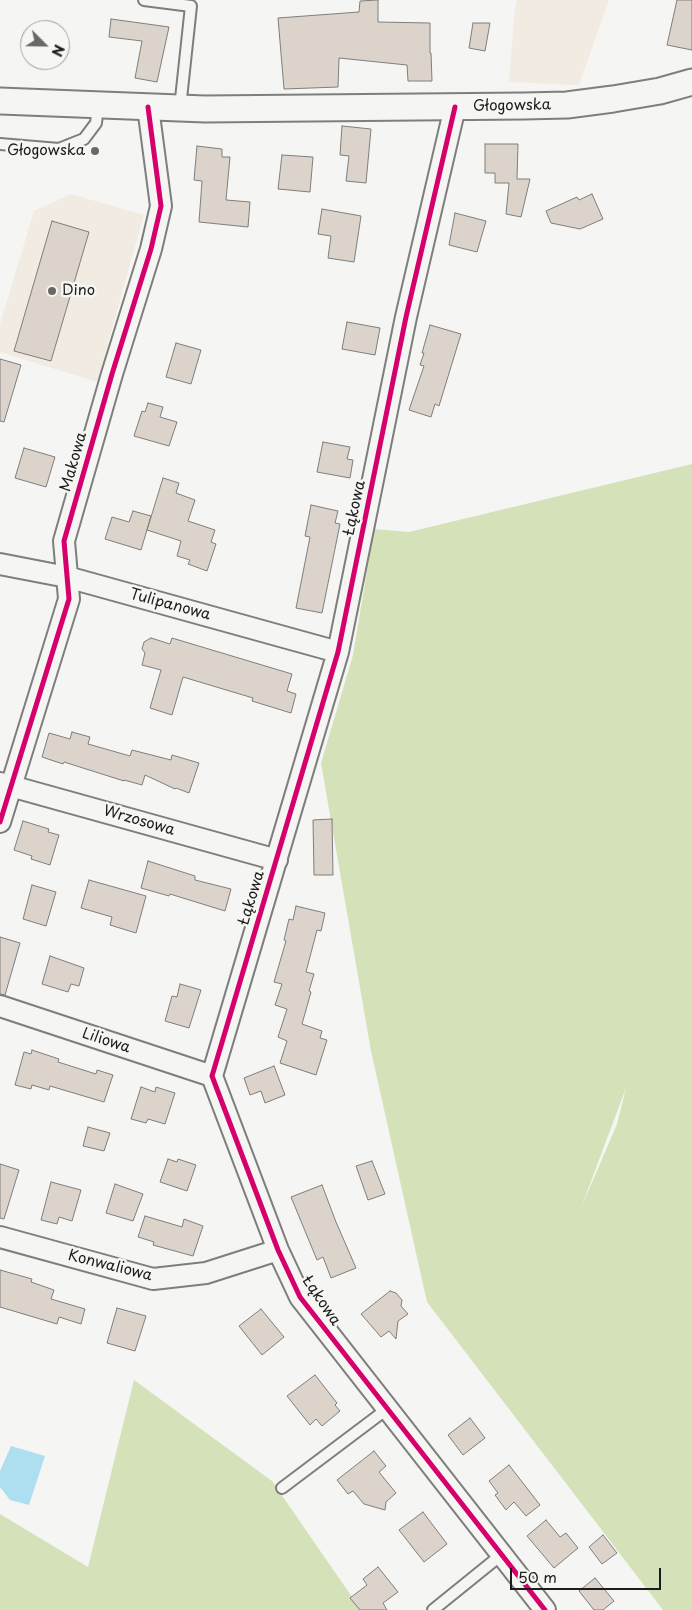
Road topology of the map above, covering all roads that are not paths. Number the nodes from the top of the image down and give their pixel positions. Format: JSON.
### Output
{"nodes":[{"id":1,"x":144,"y":0,"type":"edge"},
{"id":2,"x":692,"y":82,"type":"edge"},
{"id":3,"x":0,"y":101,"type":"edge"},
{"id":4,"x":98,"y":105,"type":"junction"},
{"id":5,"x":148,"y":107,"type":"junction"},
{"id":6,"x":455,"y":107,"type":"junction"},
{"id":7,"x":180,"y":108,"type":"junction"},
{"id":8,"x":0,"y":144,"type":"edge"},
{"id":9,"x":0,"y":564,"type":"edge"},
{"id":10,"x":67,"y":577,"type":"junction"},
{"id":11,"x":338,"y":652,"type":"junction"},
{"id":12,"x":5,"y":785,"type":"edge"},
{"id":13,"x":0,"y":822,"type":"edge"},
{"id":14,"x":277,"y":860,"type":"junction"},
{"id":15,"x":0,"y":1006,"type":"edge"},
{"id":16,"x":212,"y":1076,"type":"junction"},
{"id":17,"x":0,"y":1237,"type":"edge"},
{"id":18,"x":278,"y":1250,"type":"junction"},
{"id":19,"x":387,"y":1409,"type":"junction"},
{"id":20,"x":282,"y":1488,"type":"dead end"},
{"id":21,"x":500,"y":1555,"type":"junction"},
{"id":22,"x":433,"y":1610,"type":"edge"},
{"id":23,"x":545,"y":1610,"type":"edge"}],
"edges":[{"from":1,"to":7,"type":"lane"},
{"from":2,"to":6,"type":"street","name":"Głogowska"},
{"from":3,"to":4,"type":"street","name":"Głogowska"},
{"from":4,"to":5,"type":"street","name":"Głogowska"},
{"from":4,"to":8,"type":"lane"},
{"from":5,"to":7,"type":"street","name":"Głogowska"},
{"from":5,"to":10,"type":"street","name":"Makowa"},
{"from":6,"to":7,"type":"street","name":"Głogowska"},
{"from":6,"to":11,"type":"street","name":"Łąkowa"},
{"from":9,"to":10,"type":"street","name":"Tulipanowa"},
{"from":10,"to":11,"type":"street","name":"Tulipanowa"},
{"from":10,"to":12,"type":"street","name":"Makowa"},
{"from":11,"to":14,"type":"street","name":"Łąkowa"},
{"from":12,"to":13,"type":"street","name":"Makowa"},
{"from":12,"to":14,"type":"street","name":"Wrzosowa"},
{"from":14,"to":16,"type":"street","name":"Łąkowa"},
{"from":15,"to":16,"type":"street","name":"Liliowa"},
{"from":16,"to":18,"type":"street","name":"Łąkowa"},
{"from":17,"to":18,"type":"street","name":"Konwaliowa"},
{"from":18,"to":19,"type":"street","name":"Łąkowa"},
{"from":19,"to":20,"type":"lane"},
{"from":19,"to":21,"type":"street","name":"Łąkowa"},
{"from":21,"to":22,"type":"lane"},
{"from":21,"to":23,"type":"street","name":"Łąkowa"}]}
